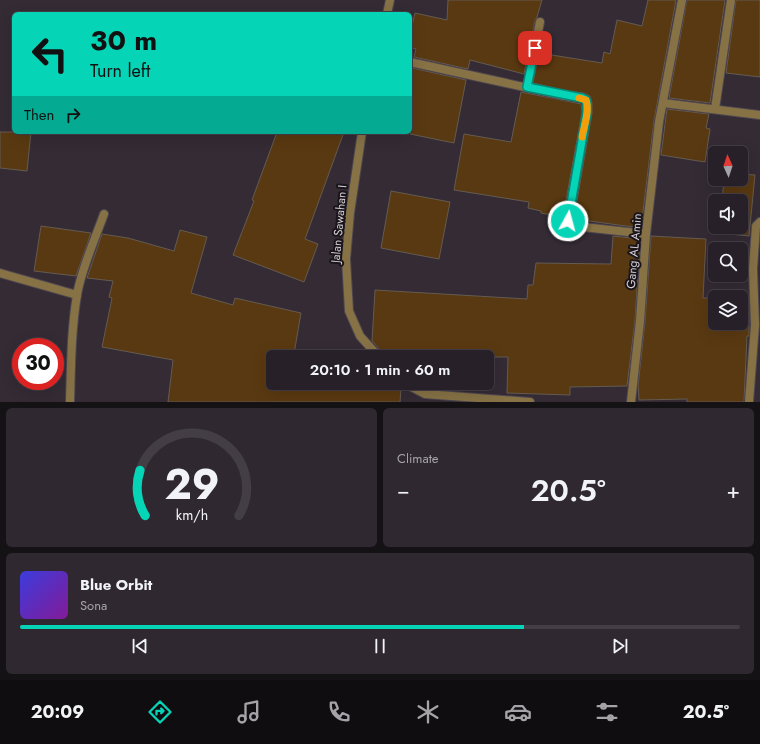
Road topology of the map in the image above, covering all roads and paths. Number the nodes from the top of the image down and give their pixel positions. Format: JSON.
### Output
{"nodes":[{"id":1,"x":390,"y":0,"type":"edge"},
{"id":2,"x":682,"y":0,"type":"edge"},
{"id":3,"x":731,"y":0,"type":"edge"},
{"id":4,"x":387,"y":12,"type":"edge"},
{"id":5,"x":540,"y":22,"type":"dead end"},
{"id":6,"x":412,"y":62,"type":"edge"},
{"id":7,"x":527,"y":87,"type":"junction"},
{"id":8,"x":663,"y":103,"type":"junction"},
{"id":9,"x":715,"y":109,"type":"junction"},
{"id":10,"x":760,"y":114,"type":"edge"},
{"id":11,"x":362,"y":134,"type":"edge"},
{"id":12,"x":104,"y":214,"type":"dead end"},
{"id":13,"x":760,"y":222,"type":"edge"},
{"id":14,"x":646,"y":234,"type":"junction"},
{"id":15,"x":756,"y":269,"type":"edge"},
{"id":16,"x":0,"y":273,"type":"edge"},
{"id":17,"x":77,"y":295,"type":"junction"},
{"id":18,"x":373,"y":350,"type":"edge"},
{"id":19,"x":414,"y":390,"type":"edge"},
{"id":20,"x":425,"y":398,"type":"edge"},
{"id":21,"x":70,"y":402,"type":"edge"},
{"id":22,"x":530,"y":402,"type":"edge"},
{"id":23,"x":631,"y":402,"type":"edge"},
{"id":24,"x":749,"y":402,"type":"edge"}],
"edges":[{"from":1,"to":4,"type":"street"},
{"from":2,"to":8,"type":"street","name":"Gang AL Amin"},
{"from":3,"to":9,"type":"street"},
{"from":5,"to":7,"type":"street"},
{"from":6,"to":7,"type":"street"},
{"from":7,"to":14,"type":"street"},
{"from":8,"to":9,"type":"street"},
{"from":8,"to":14,"type":"street","name":"Gang AL Amin"},
{"from":9,"to":10,"type":"street"},
{"from":11,"to":18,"type":"street","name":"Jalan Sawahan I"},
{"from":12,"to":17,"type":"street"},
{"from":13,"to":15,"type":"street"},
{"from":14,"to":23,"type":"street","name":"Gang AL Amin"},
{"from":15,"to":24,"type":"street"},
{"from":16,"to":17,"type":"street"},
{"from":17,"to":21,"type":"street"},
{"from":19,"to":20,"type":"street"},
{"from":20,"to":22,"type":"street"}]}
